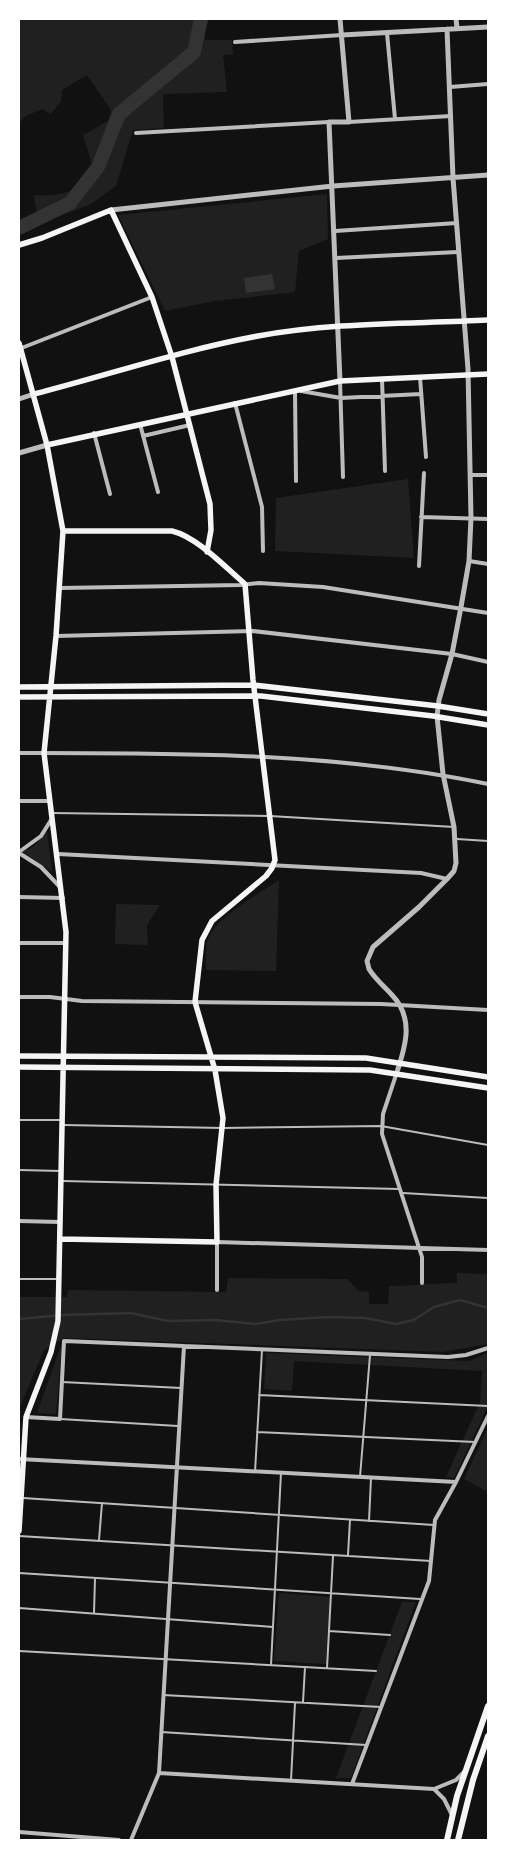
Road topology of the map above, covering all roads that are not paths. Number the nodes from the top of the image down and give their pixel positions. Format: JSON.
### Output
{"nodes":[{"id":1,"x":340,"y":19,"type":"edge"},
{"id":2,"x":456,"y":19,"type":"edge"},
{"id":3,"x":488,"y":26,"type":"edge"},
{"id":4,"x":457,"y":28,"type":"junction"},
{"id":5,"x":447,"y":29,"type":"junction"},
{"id":6,"x":387,"y":32,"type":"junction"},
{"id":7,"x":342,"y":35,"type":"junction"},
{"id":8,"x":235,"y":42,"type":"dead end"},
{"id":9,"x":488,"y":84,"type":"edge"},
{"id":10,"x":450,"y":87,"type":"junction"},
{"id":11,"x":451,"y":116,"type":"junction"},
{"id":12,"x":395,"y":119,"type":"junction"},
{"id":13,"x":329,"y":122,"type":"junction"},
{"id":14,"x":349,"y":122,"type":"junction"},
{"id":15,"x":136,"y":133,"type":"dead end"},
{"id":16,"x":488,"y":175,"type":"edge"},
{"id":17,"x":453,"y":178,"type":"junction"},
{"id":18,"x":333,"y":186,"type":"junction"},
{"id":19,"x":111,"y":210,"type":"junction"},
{"id":20,"x":457,"y":223,"type":"junction"},
{"id":21,"x":335,"y":231,"type":"junction"},
{"id":22,"x":19,"y":245,"type":"edge"},
{"id":23,"x":458,"y":252,"type":"junction"},
{"id":24,"x":336,"y":258,"type":"junction"},
{"id":25,"x":152,"y":297,"type":"junction"},
{"id":26,"x":488,"y":320,"type":"edge"},
{"id":27,"x":464,"y":321,"type":"junction"},
{"id":28,"x":338,"y":326,"type":"junction"},
{"id":29,"x":19,"y":347,"type":"edge"},
{"id":30,"x":172,"y":357,"type":"junction"},
{"id":31,"x":468,"y":374,"type":"junction"},
{"id":32,"x":488,"y":374,"type":"edge"},
{"id":33,"x":420,"y":377,"type":"junction"},
{"id":34,"x":382,"y":379,"type":"junction"},
{"id":35,"x":340,"y":381,"type":"junction"},
{"id":36,"x":295,"y":390,"type":"junction"},
{"id":37,"x":34,"y":394,"type":"junction"},
{"id":38,"x":421,"y":394,"type":"junction"},
{"id":39,"x":383,"y":396,"type":"junction"},
{"id":40,"x":340,"y":398,"type":"junction"},
{"id":41,"x":19,"y":399,"type":"edge"},
{"id":42,"x":234,"y":403,"type":"junction"},
{"id":43,"x":187,"y":413,"type":"junction"},
{"id":44,"x":140,"y":424,"type":"junction"},
{"id":45,"x":190,"y":424,"type":"junction"},
{"id":46,"x":94,"y":433,"type":"junction"},
{"id":47,"x":144,"y":436,"type":"junction"},
{"id":48,"x":47,"y":445,"type":"junction"},
{"id":49,"x":19,"y":453,"type":"edge"},
{"id":50,"x":426,"y":457,"type":"dead end"},
{"id":51,"x":385,"y":471,"type":"dead end"},
{"id":52,"x":424,"y":473,"type":"dead end"},
{"id":53,"x":470,"y":475,"type":"junction"},
{"id":54,"x":488,"y":475,"type":"edge"},
{"id":55,"x":343,"y":477,"type":"dead end"},
{"id":56,"x":296,"y":481,"type":"dead end"},
{"id":57,"x":158,"y":492,"type":"dead end"},
{"id":58,"x":110,"y":494,"type":"dead end"},
{"id":59,"x":422,"y":517,"type":"junction"},
{"id":60,"x":471,"y":518,"type":"junction"},
{"id":61,"x":488,"y":519,"type":"edge"},
{"id":62,"x":63,"y":531,"type":"junction"},
{"id":63,"x":264,"y":551,"type":"dead end"},
{"id":64,"x":207,"y":552,"type":"junction"},
{"id":65,"x":469,"y":561,"type":"junction"},
{"id":66,"x":488,"y":564,"type":"edge"},
{"id":67,"x":419,"y":566,"type":"dead end"},
{"id":68,"x":245,"y":584,"type":"junction"},
{"id":69,"x":60,"y":588,"type":"junction"},
{"id":70,"x":461,"y":607,"type":"junction"},
{"id":71,"x":488,"y":612,"type":"edge"},
{"id":72,"x":249,"y":631,"type":"junction"},
{"id":73,"x":56,"y":636,"type":"junction"},
{"id":74,"x":452,"y":654,"type":"junction"},
{"id":75,"x":488,"y":662,"type":"edge"},
{"id":76,"x":253,"y":684,"type":"junction"},
{"id":77,"x":19,"y":687,"type":"edge"},
{"id":78,"x":51,"y":687,"type":"junction"},
{"id":79,"x":49,"y":696,"type":"junction"},
{"id":80,"x":255,"y":696,"type":"junction"},
{"id":81,"x":19,"y":697,"type":"edge"},
{"id":82,"x":438,"y":706,"type":"junction"},
{"id":83,"x":488,"y":714,"type":"edge"},
{"id":84,"x":437,"y":716,"type":"junction"},
{"id":85,"x":488,"y":725,"type":"edge"},
{"id":86,"x":19,"y":753,"type":"edge"},
{"id":87,"x":44,"y":753,"type":"junction"},
{"id":88,"x":263,"y":756,"type":"junction"},
{"id":89,"x":443,"y":774,"type":"junction"},
{"id":90,"x":488,"y":784,"type":"edge"},
{"id":91,"x":19,"y":801,"type":"edge"},
{"id":92,"x":50,"y":801,"type":"junction"},
{"id":93,"x":52,"y":815,"type":"junction"},
{"id":94,"x":270,"y":816,"type":"junction"},
{"id":95,"x":454,"y":827,"type":"junction"},
{"id":96,"x":455,"y":839,"type":"junction"},
{"id":97,"x":488,"y":841,"type":"edge"},
{"id":98,"x":19,"y":852,"type":"edge"},
{"id":99,"x":58,"y":854,"type":"junction"},
{"id":100,"x":274,"y":864,"type":"junction"},
{"id":101,"x":447,"y":880,"type":"junction"},
{"id":102,"x":62,"y":891,"type":"junction"},
{"id":103,"x":19,"y":898,"type":"edge"},
{"id":104,"x":63,"y":898,"type":"junction"},
{"id":105,"x":19,"y":943,"type":"edge"},
{"id":106,"x":66,"y":943,"type":"junction"},
{"id":107,"x":19,"y":997,"type":"edge"},
{"id":108,"x":63,"y":999,"type":"junction"},
{"id":109,"x":195,"y":1002,"type":"junction"},
{"id":110,"x":400,"y":1004,"type":"junction"},
{"id":111,"x":488,"y":1010,"type":"edge"},
{"id":112,"x":19,"y":1056,"type":"edge"},
{"id":113,"x":63,"y":1057,"type":"junction"},
{"id":114,"x":212,"y":1058,"type":"junction"},
{"id":115,"x":400,"y":1062,"type":"junction"},
{"id":116,"x":19,"y":1066,"type":"edge"},
{"id":117,"x":62,"y":1067,"type":"junction"},
{"id":118,"x":215,"y":1070,"type":"junction"},
{"id":119,"x":397,"y":1072,"type":"junction"},
{"id":120,"x":488,"y":1077,"type":"edge"},
{"id":121,"x":488,"y":1088,"type":"edge"},
{"id":122,"x":19,"y":1120,"type":"edge"},
{"id":123,"x":61,"y":1123,"type":"junction"},
{"id":124,"x":381,"y":1126,"type":"junction"},
{"id":125,"x":223,"y":1128,"type":"junction"},
{"id":126,"x":488,"y":1145,"type":"edge"},
{"id":127,"x":19,"y":1170,"type":"edge"},
{"id":128,"x":61,"y":1171,"type":"junction"},
{"id":129,"x":60,"y":1181,"type":"junction"},
{"id":130,"x":216,"y":1185,"type":"junction"},
{"id":131,"x":400,"y":1191,"type":"junction"},
{"id":132,"x":488,"y":1198,"type":"edge"},
{"id":133,"x":19,"y":1221,"type":"edge"},
{"id":134,"x":60,"y":1222,"type":"junction"},
{"id":135,"x":60,"y":1238,"type":"junction"},
{"id":136,"x":217,"y":1242,"type":"junction"},
{"id":137,"x":418,"y":1247,"type":"junction"},
{"id":138,"x":488,"y":1250,"type":"edge"},
{"id":139,"x":19,"y":1279,"type":"edge"},
{"id":140,"x":59,"y":1279,"type":"junction"},
{"id":141,"x":422,"y":1283,"type":"dead end"},
{"id":142,"x":217,"y":1290,"type":"dead end"},
{"id":143,"x":184,"y":1346,"type":"junction"},
{"id":144,"x":488,"y":1348,"type":"edge"},
{"id":145,"x":262,"y":1350,"type":"junction"},
{"id":146,"x":370,"y":1354,"type":"junction"},
{"id":147,"x":62,"y":1382,"type":"junction"},
{"id":148,"x":182,"y":1388,"type":"junction"},
{"id":149,"x":260,"y":1395,"type":"junction"},
{"id":150,"x":367,"y":1400,"type":"junction"},
{"id":151,"x":488,"y":1406,"type":"edge"},
{"id":152,"x":488,"y":1416,"type":"edge"},
{"id":153,"x":60,"y":1419,"type":"junction"},
{"id":154,"x":24,"y":1420,"type":"edge"},
{"id":155,"x":179,"y":1426,"type":"junction"},
{"id":156,"x":257,"y":1432,"type":"junction"},
{"id":157,"x":364,"y":1437,"type":"junction"},
{"id":158,"x":476,"y":1442,"type":"junction"},
{"id":159,"x":21,"y":1459,"type":"edge"},
{"id":160,"x":177,"y":1468,"type":"junction"},
{"id":161,"x":255,"y":1472,"type":"junction"},
{"id":162,"x":281,"y":1473,"type":"junction"},
{"id":163,"x":360,"y":1477,"type":"junction"},
{"id":164,"x":371,"y":1478,"type":"junction"},
{"id":165,"x":456,"y":1482,"type":"junction"},
{"id":166,"x":21,"y":1498,"type":"junction"},
{"id":167,"x":102,"y":1503,"type":"junction"},
{"id":168,"x":174,"y":1508,"type":"junction"},
{"id":169,"x":279,"y":1515,"type":"junction"},
{"id":170,"x":350,"y":1520,"type":"junction"},
{"id":171,"x":369,"y":1521,"type":"junction"},
{"id":172,"x":434,"y":1525,"type":"junction"},
{"id":173,"x":19,"y":1531,"type":"edge"},
{"id":174,"x":19,"y":1536,"type":"edge"},
{"id":175,"x":99,"y":1540,"type":"junction"},
{"id":176,"x":172,"y":1545,"type":"junction"},
{"id":177,"x":277,"y":1552,"type":"junction"},
{"id":178,"x":333,"y":1555,"type":"junction"},
{"id":179,"x":348,"y":1556,"type":"junction"},
{"id":180,"x":433,"y":1561,"type":"junction"},
{"id":181,"x":19,"y":1573,"type":"edge"},
{"id":182,"x":96,"y":1576,"type":"junction"},
{"id":183,"x":170,"y":1581,"type":"junction"},
{"id":184,"x":275,"y":1590,"type":"junction"},
{"id":185,"x":331,"y":1593,"type":"junction"},
{"id":186,"x":423,"y":1599,"type":"junction"},
{"id":187,"x":19,"y":1608,"type":"edge"},
{"id":188,"x":94,"y":1613,"type":"junction"},
{"id":189,"x":167,"y":1619,"type":"junction"},
{"id":190,"x":273,"y":1627,"type":"junction"},
{"id":191,"x":329,"y":1631,"type":"junction"},
{"id":192,"x":390,"y":1635,"type":"dead end"},
{"id":193,"x":19,"y":1651,"type":"edge"},
{"id":194,"x":165,"y":1659,"type":"junction"},
{"id":195,"x":270,"y":1665,"type":"junction"},
{"id":196,"x":305,"y":1667,"type":"junction"},
{"id":197,"x":327,"y":1668,"type":"junction"},
{"id":198,"x":376,"y":1671,"type":"dead end"},
{"id":199,"x":163,"y":1695,"type":"junction"},
{"id":200,"x":295,"y":1703,"type":"junction"},
{"id":201,"x":303,"y":1703,"type":"junction"},
{"id":202,"x":488,"y":1706,"type":"edge"},
{"id":203,"x":382,"y":1707,"type":"junction"},
{"id":204,"x":161,"y":1732,"type":"junction"},
{"id":205,"x":488,"y":1736,"type":"edge"},
{"id":206,"x":293,"y":1740,"type":"junction"},
{"id":207,"x":368,"y":1745,"type":"junction"},
{"id":208,"x":466,"y":1771,"type":"junction"},
{"id":209,"x":159,"y":1773,"type":"junction"},
{"id":210,"x":291,"y":1781,"type":"junction"},
{"id":211,"x":352,"y":1784,"type":"junction"},
{"id":212,"x":434,"y":1789,"type":"junction"},
{"id":213,"x":452,"y":1815,"type":"junction"},
{"id":214,"x":19,"y":1832,"type":"edge"},
{"id":215,"x":119,"y":1840,"type":"edge"},
{"id":216,"x":131,"y":1840,"type":"edge"},
{"id":217,"x":447,"y":1840,"type":"edge"},
{"id":218,"x":458,"y":1840,"type":"edge"}],
"edges":[{"from":1,"to":7,"type":"street"},
{"from":2,"to":4,"type":"street"},
{"from":3,"to":4,"type":"street"},
{"from":4,"to":5,"type":"street"},
{"from":5,"to":6,"type":"street"},
{"from":5,"to":10,"type":"street"},
{"from":6,"to":7,"type":"street"},
{"from":6,"to":12,"type":"street"},
{"from":7,"to":8,"type":"street"},
{"from":7,"to":14,"type":"street"},
{"from":9,"to":10,"type":"street"},
{"from":10,"to":11,"type":"street"},
{"from":11,"to":12,"type":"street"},
{"from":11,"to":17,"type":"street"},
{"from":12,"to":14,"type":"street"},
{"from":13,"to":14,"type":"street"},
{"from":13,"to":15,"type":"street"},
{"from":13,"to":18,"type":"street"},
{"from":16,"to":17,"type":"street"},
{"from":17,"to":18,"type":"street"},
{"from":17,"to":20,"type":"street"},
{"from":18,"to":19,"type":"street"},
{"from":18,"to":21,"type":"street"},
{"from":19,"to":22,"type":"main road"},
{"from":19,"to":25,"type":"main road"},
{"from":20,"to":21,"type":"street"},
{"from":20,"to":23,"type":"street"},
{"from":21,"to":24,"type":"street"},
{"from":23,"to":24,"type":"street"},
{"from":23,"to":27,"type":"street"},
{"from":24,"to":28,"type":"street"},
{"from":25,"to":29,"type":"street"},
{"from":25,"to":30,"type":"main road"},
{"from":26,"to":27,"type":"main road"},
{"from":27,"to":28,"type":"main road"},
{"from":27,"to":31,"type":"street"},
{"from":28,"to":30,"type":"main road"},
{"from":28,"to":35,"type":"street"},
{"from":29,"to":37,"type":"main road"},
{"from":30,"to":37,"type":"main road"},
{"from":30,"to":43,"type":"main road"},
{"from":31,"to":32,"type":"main road"},
{"from":31,"to":33,"type":"main road"},
{"from":31,"to":53,"type":"street"},
{"from":33,"to":34,"type":"main road"},
{"from":33,"to":38,"type":"street"},
{"from":34,"to":35,"type":"main road"},
{"from":34,"to":39,"type":"street"},
{"from":35,"to":36,"type":"main road"},
{"from":35,"to":40,"type":"street"},
{"from":36,"to":40,"type":"street"},
{"from":36,"to":42,"type":"main road"},
{"from":36,"to":56,"type":"street"},
{"from":37,"to":41,"type":"street"},
{"from":37,"to":48,"type":"main road"},
{"from":38,"to":39,"type":"street"},
{"from":38,"to":50,"type":"street"},
{"from":39,"to":40,"type":"street"},
{"from":39,"to":51,"type":"street"},
{"from":40,"to":55,"type":"street"},
{"from":42,"to":43,"type":"main road"},
{"from":42,"to":63,"type":"street"},
{"from":43,"to":44,"type":"main road"},
{"from":43,"to":45,"type":"main road"},
{"from":44,"to":46,"type":"main road"},
{"from":44,"to":47,"type":"street"},
{"from":45,"to":47,"type":"street"},
{"from":45,"to":64,"type":"main road"},
{"from":46,"to":48,"type":"main road"},
{"from":46,"to":58,"type":"street"},
{"from":47,"to":57,"type":"street"},
{"from":48,"to":49,"type":"street"},
{"from":48,"to":62,"type":"main road"},
{"from":52,"to":59,"type":"street"},
{"from":53,"to":54,"type":"street"},
{"from":53,"to":60,"type":"street"},
{"from":59,"to":60,"type":"street"},
{"from":59,"to":67,"type":"street"},
{"from":60,"to":61,"type":"street"},
{"from":60,"to":65,"type":"street"},
{"from":62,"to":64,"type":"main road"},
{"from":62,"to":69,"type":"main road"},
{"from":64,"to":68,"type":"main road"},
{"from":65,"to":66,"type":"street"},
{"from":65,"to":70,"type":"street"},
{"from":68,"to":69,"type":"street"},
{"from":68,"to":70,"type":"street"},
{"from":68,"to":72,"type":"main road"},
{"from":69,"to":73,"type":"main road"},
{"from":70,"to":71,"type":"street"},
{"from":70,"to":74,"type":"street"},
{"from":72,"to":73,"type":"street"},
{"from":72,"to":74,"type":"street"},
{"from":72,"to":76,"type":"main road"},
{"from":73,"to":78,"type":"main road"},
{"from":74,"to":75,"type":"street"},
{"from":74,"to":82,"type":"street"},
{"from":76,"to":78,"type":"main road"},
{"from":76,"to":80,"type":"main road"},
{"from":76,"to":82,"type":"main road"},
{"from":77,"to":78,"type":"main road"},
{"from":78,"to":79,"type":"main road"},
{"from":79,"to":80,"type":"main road"},
{"from":79,"to":81,"type":"main road"},
{"from":79,"to":87,"type":"main road"},
{"from":80,"to":84,"type":"main road"},
{"from":80,"to":88,"type":"main road"},
{"from":82,"to":83,"type":"main road"},
{"from":82,"to":84,"type":"street"},
{"from":84,"to":85,"type":"main road"},
{"from":84,"to":89,"type":"street"},
{"from":86,"to":87,"type":"street"},
{"from":87,"to":88,"type":"street"},
{"from":87,"to":92,"type":"main road"},
{"from":88,"to":89,"type":"street"},
{"from":88,"to":94,"type":"main road"},
{"from":89,"to":90,"type":"street"},
{"from":89,"to":95,"type":"street"},
{"from":91,"to":92,"type":"street"},
{"from":92,"to":93,"type":"main road"},
{"from":93,"to":94,"type":"lane"},
{"from":93,"to":98,"type":"street"},
{"from":93,"to":99,"type":"main road"},
{"from":94,"to":95,"type":"lane"},
{"from":94,"to":100,"type":"main road"},
{"from":95,"to":96,"type":"street"},
{"from":96,"to":97,"type":"lane"},
{"from":96,"to":101,"type":"street"},
{"from":98,"to":102,"type":"street"},
{"from":99,"to":100,"type":"street"},
{"from":99,"to":102,"type":"main road"},
{"from":100,"to":101,"type":"street"},
{"from":100,"to":109,"type":"main road"},
{"from":101,"to":110,"type":"street"},
{"from":102,"to":104,"type":"main road"},
{"from":103,"to":104,"type":"street"},
{"from":104,"to":106,"type":"main road"},
{"from":105,"to":106,"type":"street"},
{"from":106,"to":108,"type":"main road"},
{"from":107,"to":108,"type":"street"},
{"from":108,"to":109,"type":"street"},
{"from":108,"to":113,"type":"main road"},
{"from":109,"to":110,"type":"street"},
{"from":109,"to":114,"type":"main road"},
{"from":110,"to":111,"type":"street"},
{"from":110,"to":115,"type":"street"},
{"from":112,"to":113,"type":"main road"},
{"from":113,"to":114,"type":"main road"},
{"from":113,"to":117,"type":"main road"},
{"from":114,"to":115,"type":"main road"},
{"from":114,"to":118,"type":"main road"},
{"from":115,"to":119,"type":"street"},
{"from":115,"to":120,"type":"main road"},
{"from":116,"to":117,"type":"main road"},
{"from":117,"to":118,"type":"main road"},
{"from":117,"to":123,"type":"main road"},
{"from":118,"to":119,"type":"main road"},
{"from":118,"to":125,"type":"main road"},
{"from":119,"to":121,"type":"main road"},
{"from":119,"to":124,"type":"street"},
{"from":122,"to":123,"type":"lane"},
{"from":123,"to":125,"type":"lane"},
{"from":123,"to":128,"type":"main road"},
{"from":124,"to":125,"type":"lane"},
{"from":124,"to":126,"type":"lane"},
{"from":124,"to":131,"type":"street"},
{"from":125,"to":130,"type":"main road"},
{"from":127,"to":128,"type":"lane"},
{"from":128,"to":129,"type":"main road"},
{"from":129,"to":130,"type":"lane"},
{"from":129,"to":134,"type":"main road"},
{"from":130,"to":131,"type":"lane"},
{"from":130,"to":136,"type":"main road"},
{"from":131,"to":132,"type":"lane"},
{"from":131,"to":137,"type":"street"},
{"from":133,"to":134,"type":"street"},
{"from":134,"to":135,"type":"main road"},
{"from":135,"to":136,"type":"main road"},
{"from":135,"to":140,"type":"main road"},
{"from":136,"to":137,"type":"street"},
{"from":136,"to":142,"type":"street"},
{"from":137,"to":138,"type":"street"},
{"from":137,"to":141,"type":"street"},
{"from":139,"to":140,"type":"lane"},
{"from":140,"to":154,"type":"main road"},
{"from":143,"to":145,"type":"street"},
{"from":143,"to":147,"type":"street"},
{"from":143,"to":148,"type":"street"},
{"from":144,"to":146,"type":"street"},
{"from":145,"to":146,"type":"street"},
{"from":145,"to":149,"type":"lane"},
{"from":146,"to":150,"type":"lane"},
{"from":147,"to":148,"type":"lane"},
{"from":147,"to":153,"type":"street"},
{"from":148,"to":155,"type":"street"},
{"from":149,"to":150,"type":"lane"},
{"from":149,"to":156,"type":"lane"},
{"from":150,"to":151,"type":"lane"},
{"from":150,"to":157,"type":"lane"},
{"from":152,"to":158,"type":"street"},
{"from":153,"to":154,"type":"street"},
{"from":153,"to":155,"type":"lane"},
{"from":154,"to":159,"type":"main road"},
{"from":155,"to":160,"type":"street"},
{"from":156,"to":157,"type":"lane"},
{"from":156,"to":161,"type":"lane"},
{"from":157,"to":158,"type":"lane"},
{"from":157,"to":163,"type":"lane"},
{"from":158,"to":165,"type":"street"},
{"from":159,"to":160,"type":"street"},
{"from":159,"to":166,"type":"main road"},
{"from":160,"to":161,"type":"street"},
{"from":160,"to":168,"type":"street"},
{"from":161,"to":162,"type":"street"},
{"from":162,"to":163,"type":"street"},
{"from":162,"to":169,"type":"lane"},
{"from":163,"to":164,"type":"street"},
{"from":164,"to":165,"type":"street"},
{"from":164,"to":171,"type":"lane"},
{"from":165,"to":172,"type":"street"},
{"from":166,"to":167,"type":"lane"},
{"from":166,"to":173,"type":"main road"},
{"from":167,"to":168,"type":"lane"},
{"from":167,"to":175,"type":"lane"},
{"from":168,"to":169,"type":"lane"},
{"from":168,"to":176,"type":"street"},
{"from":169,"to":170,"type":"lane"},
{"from":169,"to":177,"type":"lane"},
{"from":170,"to":171,"type":"lane"},
{"from":170,"to":179,"type":"lane"},
{"from":171,"to":172,"type":"lane"},
{"from":172,"to":180,"type":"street"},
{"from":174,"to":175,"type":"lane"},
{"from":175,"to":176,"type":"lane"},
{"from":176,"to":177,"type":"lane"},
{"from":176,"to":183,"type":"street"},
{"from":177,"to":178,"type":"lane"},
{"from":177,"to":184,"type":"lane"},
{"from":178,"to":179,"type":"lane"},
{"from":178,"to":185,"type":"lane"},
{"from":179,"to":180,"type":"lane"},
{"from":180,"to":186,"type":"street"},
{"from":181,"to":182,"type":"lane"},
{"from":182,"to":183,"type":"lane"},
{"from":182,"to":188,"type":"lane"},
{"from":183,"to":184,"type":"lane"},
{"from":183,"to":189,"type":"street"},
{"from":184,"to":185,"type":"lane"},
{"from":184,"to":190,"type":"lane"},
{"from":185,"to":186,"type":"lane"},
{"from":185,"to":191,"type":"lane"},
{"from":186,"to":203,"type":"street"},
{"from":187,"to":188,"type":"lane"},
{"from":188,"to":189,"type":"lane"},
{"from":189,"to":190,"type":"lane"},
{"from":189,"to":194,"type":"street"},
{"from":190,"to":195,"type":"lane"},
{"from":191,"to":192,"type":"lane"},
{"from":191,"to":197,"type":"lane"},
{"from":193,"to":194,"type":"lane"},
{"from":194,"to":195,"type":"lane"},
{"from":194,"to":199,"type":"street"},
{"from":195,"to":196,"type":"lane"},
{"from":196,"to":197,"type":"lane"},
{"from":196,"to":201,"type":"lane"},
{"from":197,"to":198,"type":"lane"},
{"from":199,"to":200,"type":"lane"},
{"from":199,"to":204,"type":"street"},
{"from":200,"to":201,"type":"lane"},
{"from":200,"to":206,"type":"lane"},
{"from":201,"to":203,"type":"lane"},
{"from":202,"to":208,"type":"main road"},
{"from":203,"to":207,"type":"street"},
{"from":204,"to":206,"type":"lane"},
{"from":204,"to":209,"type":"street"},
{"from":205,"to":218,"type":"main road"},
{"from":206,"to":207,"type":"lane"},
{"from":206,"to":210,"type":"lane"},
{"from":207,"to":211,"type":"street"},
{"from":208,"to":212,"type":"street"},
{"from":208,"to":213,"type":"main road"},
{"from":209,"to":210,"type":"street"},
{"from":209,"to":216,"type":"street"},
{"from":210,"to":211,"type":"street"},
{"from":211,"to":212,"type":"street"},
{"from":212,"to":213,"type":"street"},
{"from":213,"to":217,"type":"main road"},
{"from":214,"to":215,"type":"street"}]}
